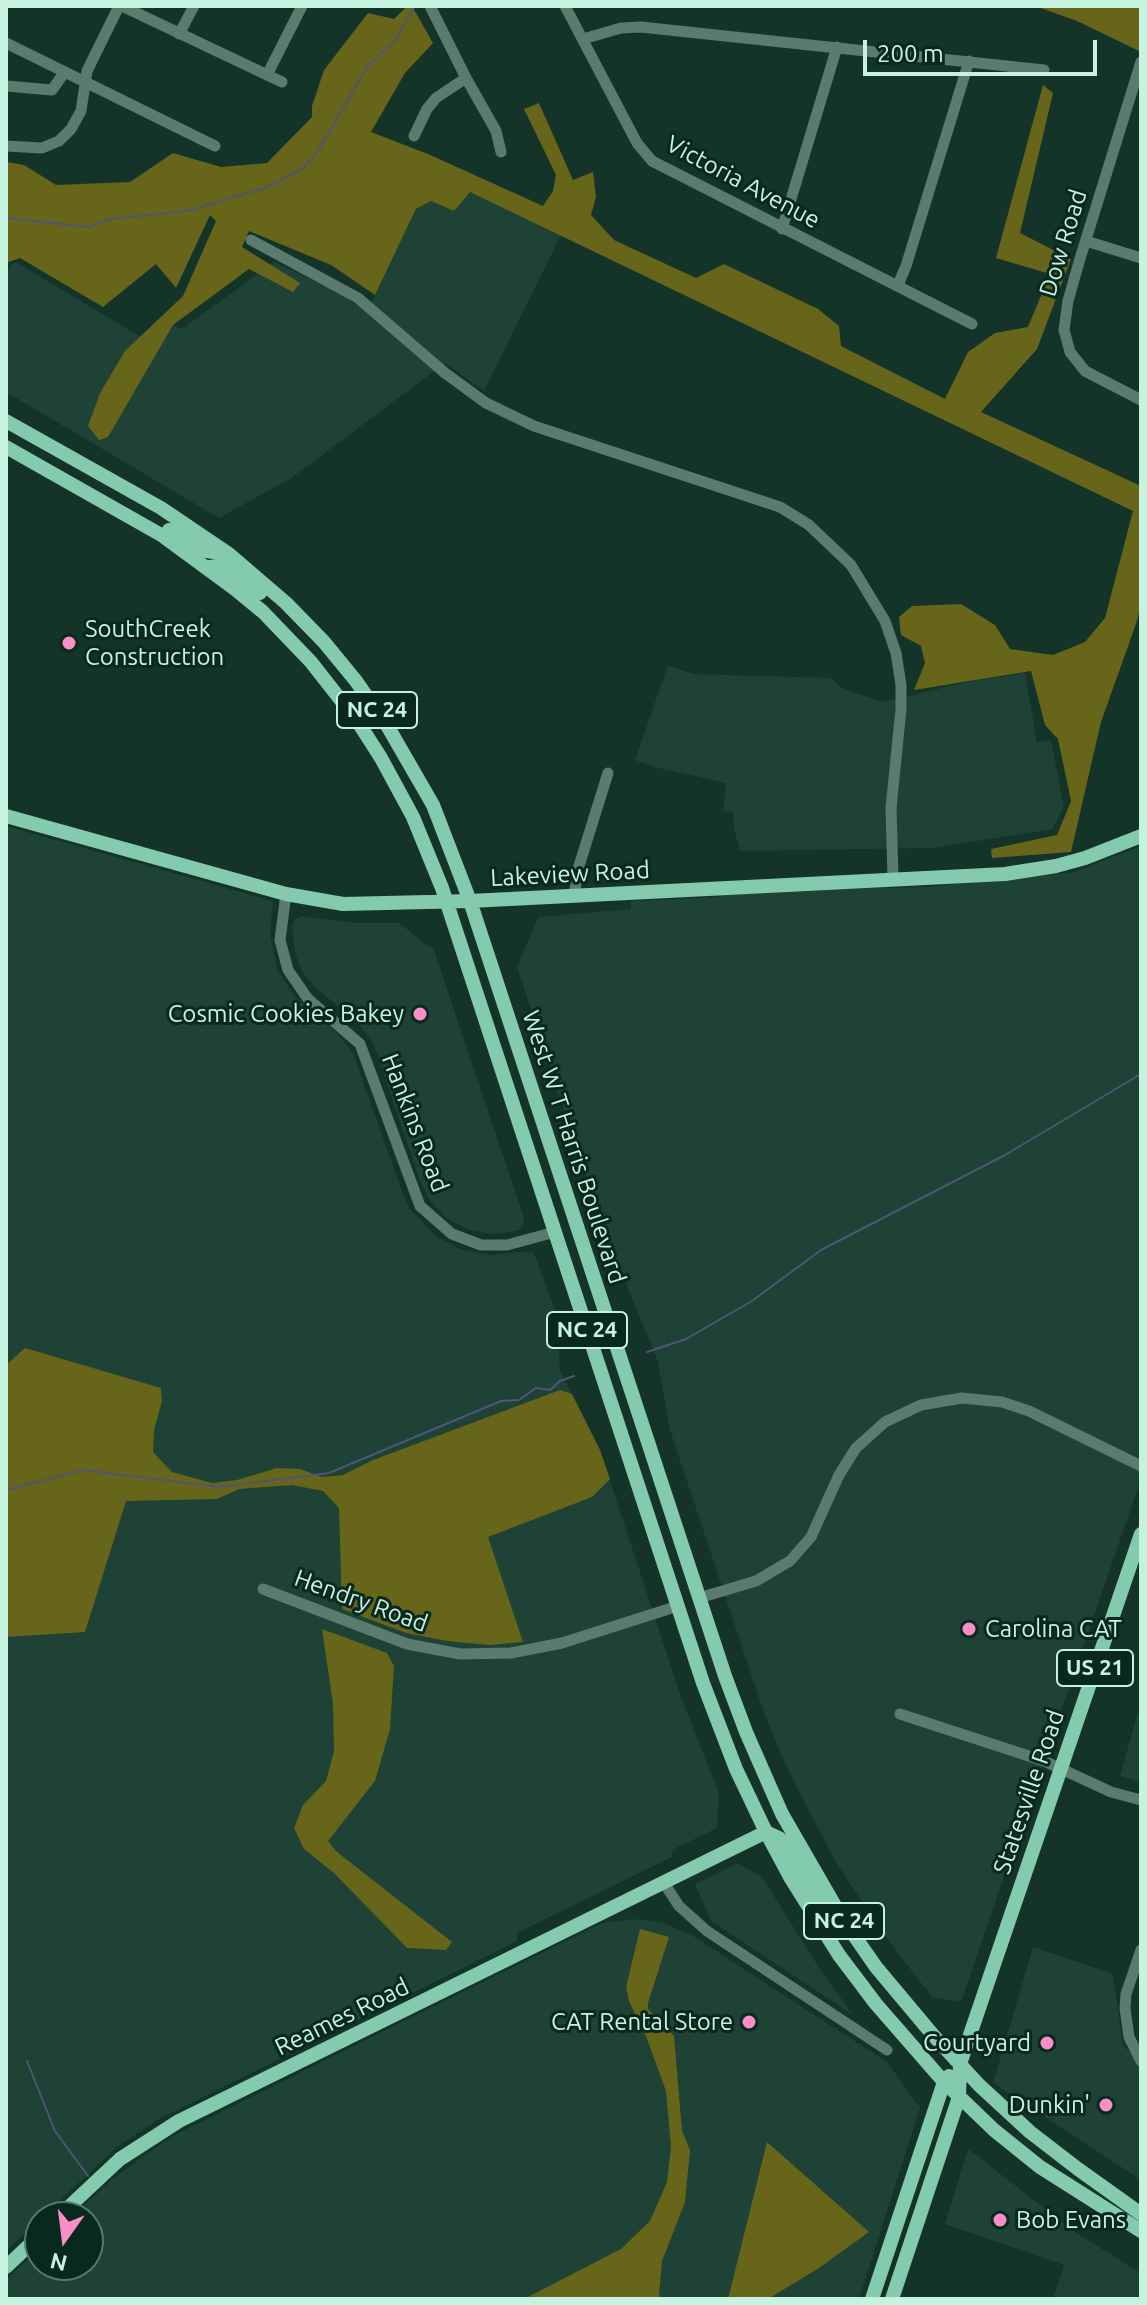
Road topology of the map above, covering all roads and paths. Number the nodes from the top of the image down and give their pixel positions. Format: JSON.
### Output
{"nodes":[{"id":1,"x":120,"y":6,"type":"edge"},
{"id":2,"x":194,"y":6,"type":"edge"},
{"id":3,"x":302,"y":6,"type":"edge"},
{"id":4,"x":430,"y":6,"type":"edge"},
{"id":5,"x":565,"y":6,"type":"edge"},
{"id":6,"x":179,"y":34,"type":"junction"},
{"id":7,"x":583,"y":39,"type":"junction"},
{"id":8,"x":6,"y":43,"type":"edge"},
{"id":9,"x":837,"y":47,"type":"junction"},
{"id":10,"x":969,"y":61,"type":"junction"},
{"id":11,"x":1141,"y":62,"type":"edge"},
{"id":12,"x":1044,"y":70,"type":"dead end"},
{"id":13,"x":64,"y":73,"type":"junction"},
{"id":14,"x":267,"y":75,"type":"junction"},
{"id":15,"x":466,"y":78,"type":"junction"},
{"id":16,"x":282,"y":82,"type":"dead end"},
{"id":17,"x":85,"y":83,"type":"junction"},
{"id":18,"x":6,"y":86,"type":"edge"},
{"id":19,"x":414,"y":136,"type":"dead end"},
{"id":20,"x":6,"y":146,"type":"edge"},
{"id":21,"x":215,"y":146,"type":"dead end"},
{"id":22,"x":501,"y":152,"type":"dead end"},
{"id":23,"x":782,"y":229,"type":"junction"},
{"id":24,"x":251,"y":240,"type":"dead end"},
{"id":25,"x":1086,"y":241,"type":"junction"},
{"id":26,"x":1141,"y":258,"type":"edge"},
{"id":27,"x":898,"y":285,"type":"junction"},
{"id":28,"x":972,"y":324,"type":"dead end"},
{"id":29,"x":1141,"y":400,"type":"edge"},
{"id":30,"x":6,"y":421,"type":"edge"},
{"id":31,"x":6,"y":447,"type":"edge"},
{"id":32,"x":78,"y":488,"type":"junction"},
{"id":33,"x":229,"y":554,"type":"junction"},
{"id":34,"x":209,"y":567,"type":"junction"},
{"id":35,"x":340,"y":660,"type":"junction"},
{"id":36,"x":608,"y":773,"type":"dead end"},
{"id":37,"x":6,"y":816,"type":"edge"},
{"id":38,"x":1141,"y":836,"type":"edge"},
{"id":39,"x":893,"y":878,"type":"junction"},
{"id":40,"x":286,"y":894,"type":"junction"},
{"id":41,"x":574,"y":895,"type":"junction"},
{"id":42,"x":470,"y":901,"type":"junction"},
{"id":43,"x":447,"y":903,"type":"junction"},
{"id":44,"x":555,"y":1232,"type":"junction"},
{"id":45,"x":1141,"y":1466,"type":"edge"},
{"id":46,"x":1141,"y":1534,"type":"edge"},
{"id":47,"x":263,"y":1589,"type":"dead end"},
{"id":48,"x":699,"y":1598,"type":"junction"},
{"id":49,"x":678,"y":1606,"type":"junction"},
{"id":50,"x":900,"y":1714,"type":"dead end"},
{"id":51,"x":1060,"y":1769,"type":"junction"},
{"id":52,"x":1141,"y":1800,"type":"edge"},
{"id":53,"x":766,"y":1832,"type":"junction"},
{"id":54,"x":664,"y":1883,"type":"junction"},
{"id":55,"x":1141,"y":1950,"type":"edge"},
{"id":56,"x":876,"y":1967,"type":"junction"},
{"id":57,"x":887,"y":2050,"type":"dead end"},
{"id":58,"x":1141,"y":2061,"type":"edge"},
{"id":59,"x":960,"y":2064,"type":"junction"},
{"id":60,"x":944,"y":2082,"type":"junction"},
{"id":61,"x":959,"y":2097,"type":"junction"},
{"id":62,"x":75,"y":2201,"type":"edge"},
{"id":63,"x":1141,"y":2214,"type":"edge"},
{"id":64,"x":1141,"y":2231,"type":"edge"},
{"id":65,"x":24,"y":2250,"type":"edge"},
{"id":66,"x":6,"y":2267,"type":"edge"},
{"id":67,"x":872,"y":2299,"type":"edge"},
{"id":68,"x":892,"y":2299,"type":"edge"}],
"edges":[{"from":1,"to":6,"type":"street"},
{"from":1,"to":17,"type":"street"},
{"from":2,"to":6,"type":"street"},
{"from":3,"to":14,"type":"street"},
{"from":4,"to":15,"type":"street"},
{"from":5,"to":7,"type":"street","name":"Victoria Avenue"},
{"from":6,"to":14,"type":"street"},
{"from":7,"to":9,"type":"street"},
{"from":7,"to":23,"type":"street","name":"Victoria Avenue"},
{"from":8,"to":13,"type":"street"},
{"from":9,"to":10,"type":"street"},
{"from":9,"to":23,"type":"street"},
{"from":10,"to":12,"type":"street"},
{"from":10,"to":27,"type":"street"},
{"from":11,"to":25,"type":"street","name":"Dow Road"},
{"from":13,"to":17,"type":"street"},
{"from":13,"to":18,"type":"street"},
{"from":14,"to":16,"type":"street"},
{"from":15,"to":19,"type":"street"},
{"from":15,"to":22,"type":"street"},
{"from":17,"to":20,"type":"street"},
{"from":17,"to":21,"type":"street"},
{"from":23,"to":27,"type":"street","name":"Victoria Avenue"},
{"from":24,"to":39,"type":"street"},
{"from":25,"to":26,"type":"street"},
{"from":25,"to":29,"type":"street","name":"Dow Road"},
{"from":27,"to":28,"type":"street","name":"Victoria Avenue"},
{"from":30,"to":33,"type":"main road","name":"West W T Harris Boulevard","number":"NC 24"},
{"from":31,"to":32,"type":"main road","name":"West W T Harris Boulevard","number":"NC 24"},
{"from":32,"to":33,"type":"main road"},
{"from":32,"to":34,"type":"main road","name":"West W T Harris Boulevard","number":"NC 24"},
{"from":33,"to":35,"type":"main road","name":"West W T Harris Boulevard","number":"NC 24"},
{"from":34,"to":35,"type":"main road"},
{"from":34,"to":43,"type":"main road","name":"West W T Harris Boulevard","number":"NC 24"},
{"from":35,"to":42,"type":"main road","name":"West W T Harris Boulevard","number":"NC 24"},
{"from":36,"to":41,"type":"street"},
{"from":37,"to":40,"type":"main road","name":"Lakeview Road"},
{"from":38,"to":39,"type":"main road","name":"Lakeview Road"},
{"from":39,"to":41,"type":"main road","name":"Lakeview Road"},
{"from":40,"to":43,"type":"main road","name":"Lakeview Road"},
{"from":40,"to":44,"type":"street","name":"Hankins Road"},
{"from":41,"to":42,"type":"main road","name":"Lakeview Road"},
{"from":42,"to":43,"type":"main road","name":"Lakeview Road"},
{"from":42,"to":48,"type":"main road","name":"West W T Harris Boulevard","number":"NC 24"},
{"from":43,"to":44,"type":"main road","name":"West W T Harris Boulevard","number":"NC 24"},
{"from":44,"to":49,"type":"main road","name":"West W T Harris Boulevard","number":"NC 24"},
{"from":45,"to":48,"type":"street"},
{"from":46,"to":51,"type":"main road","name":"Statesville Road","number":"US 21"},
{"from":47,"to":49,"type":"street","name":"Hendry Road"},
{"from":48,"to":56,"type":"main road","name":"West W T Harris Boulevard","number":"NC 24"},
{"from":49,"to":53,"type":"main road","name":"West W T Harris Boulevard","number":"NC 24"},
{"from":50,"to":51,"type":"street"},
{"from":51,"to":52,"type":"street"},
{"from":51,"to":59,"type":"main road","name":"Statesville Road","number":"US 21"},
{"from":53,"to":54,"type":"main road","name":"Reames Road"},
{"from":53,"to":56,"type":"main road"},
{"from":53,"to":60,"type":"main road","name":"West W T Harris Boulevard","number":"NC 24"},
{"from":54,"to":57,"type":"street"},
{"from":54,"to":62,"type":"main road","name":"Reames Road"},
{"from":55,"to":58,"type":"street"},
{"from":56,"to":59,"type":"main road","name":"West W T Harris Boulevard","number":"NC 24"},
{"from":59,"to":60,"type":"main road","name":"Statesville Road","number":"US 21"},
{"from":59,"to":61,"type":"main road","name":"Statesville Road","number":"US 21"},
{"from":59,"to":63,"type":"main road","name":"West W T Harris Boulevard","number":"NC 24"},
{"from":60,"to":61,"type":"main road","name":"West W T Harris Boulevard","number":"NC 24"},
{"from":60,"to":67,"type":"main road","name":"Statesville Road","number":"US 21"},
{"from":61,"to":64,"type":"main road","name":"West W T Harris Boulevard","number":"NC 24"},
{"from":61,"to":68,"type":"main road","name":"Statesville Road","number":"US 21"},
{"from":65,"to":66,"type":"main road"}]}
